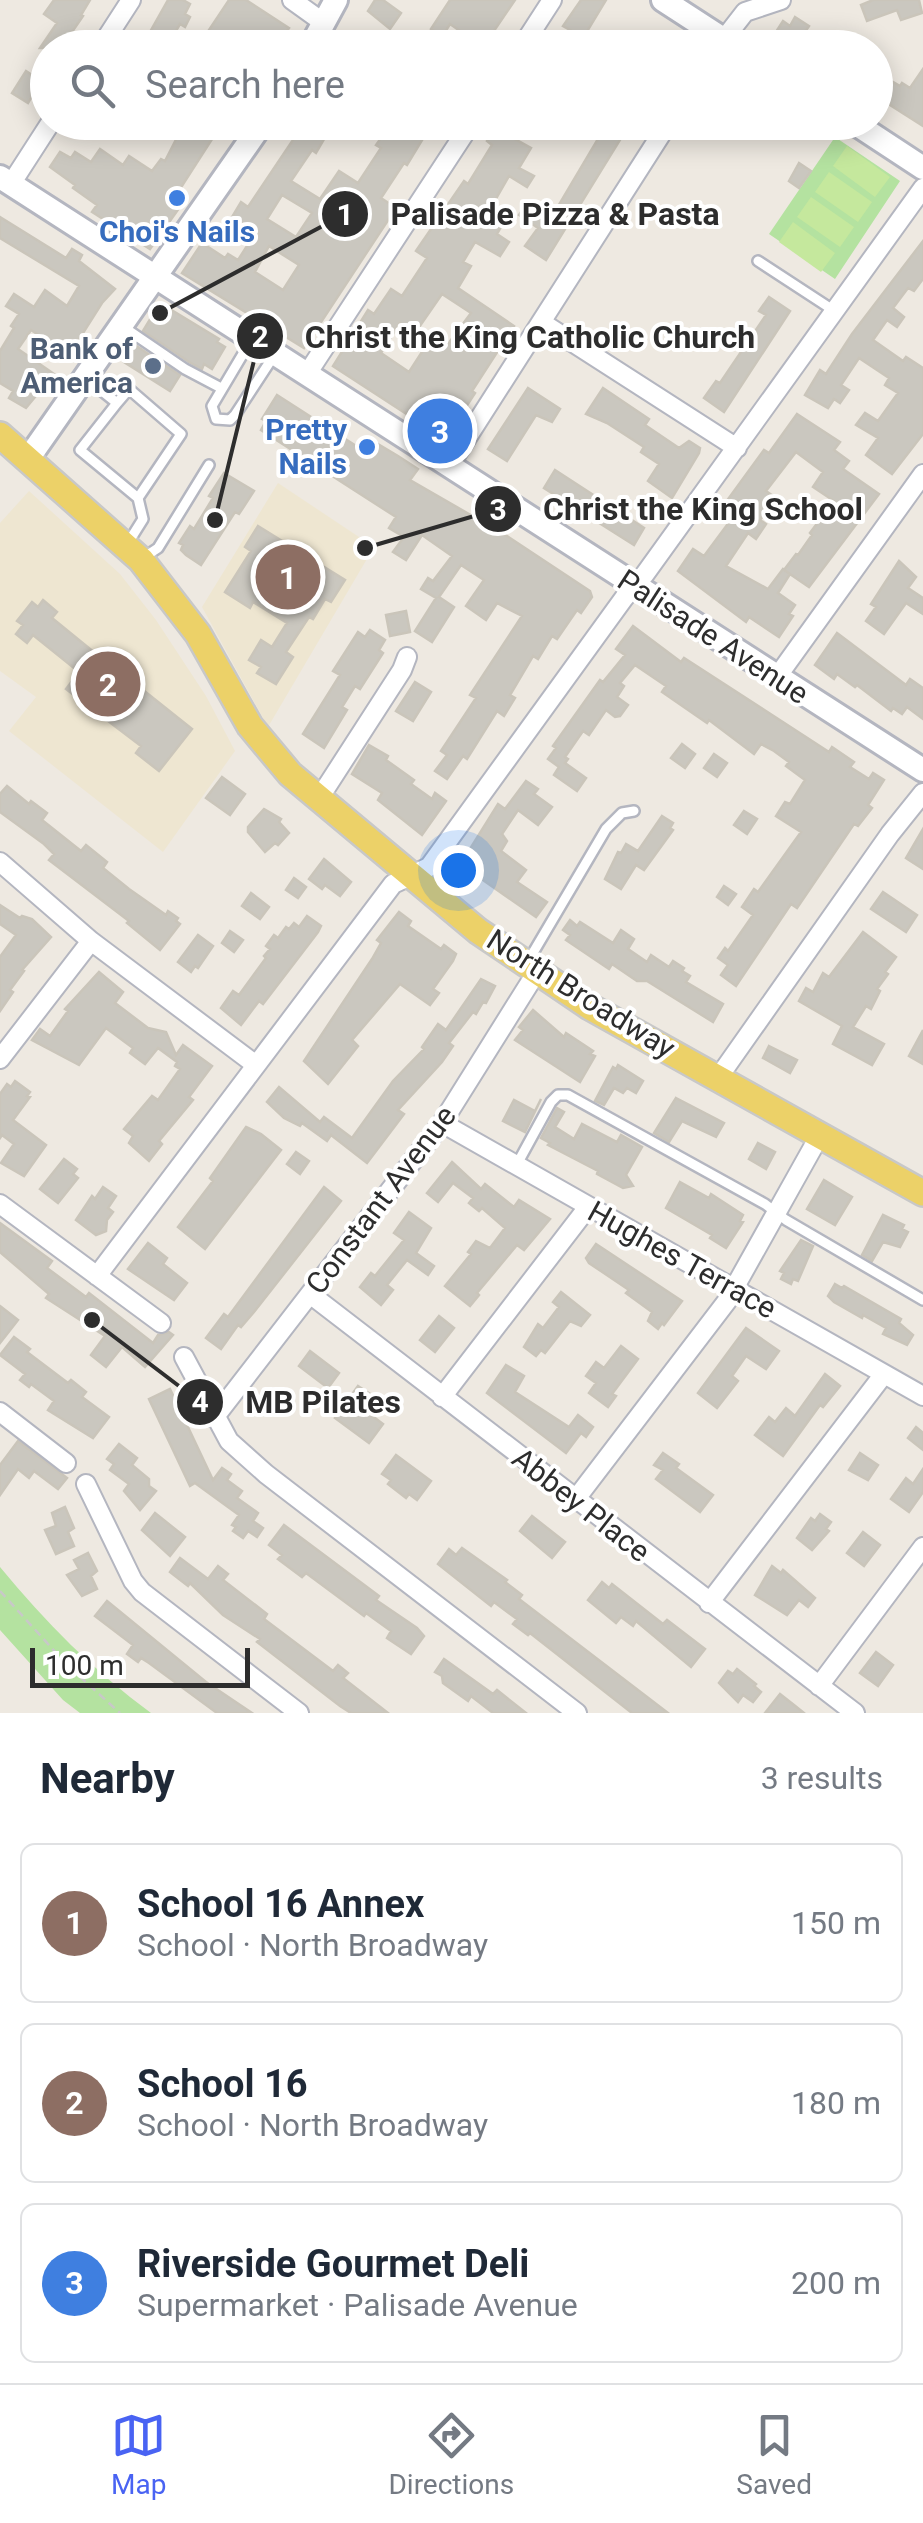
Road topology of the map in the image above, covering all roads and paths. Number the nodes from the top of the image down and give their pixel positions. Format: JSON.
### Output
{"nodes":[{"id":1,"x":131,"y":0,"type":"edge"},
{"id":2,"x":292,"y":0,"type":"edge"},
{"id":3,"x":336,"y":0,"type":"edge"},
{"id":4,"x":552,"y":0,"type":"edge"},
{"id":5,"x":663,"y":0,"type":"edge"},
{"id":6,"x":781,"y":0,"type":"edge"},
{"id":7,"x":324,"y":23,"type":"junction"},
{"id":8,"x":112,"y":30,"type":"edge"},
{"id":9,"x":320,"y":30,"type":"edge"},
{"id":10,"x":533,"y":30,"type":"edge"},
{"id":11,"x":706,"y":30,"type":"edge"},
{"id":12,"x":734,"y":30,"type":"edge"},
{"id":13,"x":37,"y":140,"type":"edge"},
{"id":14,"x":250,"y":140,"type":"edge"},
{"id":15,"x":460,"y":140,"type":"edge"},
{"id":16,"x":657,"y":140,"type":"edge"},
{"id":17,"x":880,"y":140,"type":"edge"},
{"id":18,"x":923,"y":168,"type":"edge"},
{"id":19,"x":6,"y":180,"type":"edge"},
{"id":20,"x":923,"y":188,"type":"edge"},
{"id":21,"x":758,"y":261,"type":"dead end"},
{"id":22,"x":155,"y":277,"type":"junction"},
{"id":23,"x":836,"y":312,"type":"junction"},
{"id":24,"x":541,"y":322,"type":"junction"},
{"id":25,"x":122,"y":325,"type":"junction"},
{"id":26,"x":251,"y":340,"type":"junction"},
{"id":27,"x":275,"y":354,"type":"junction"},
{"id":28,"x":307,"y":374,"type":"junction"},
{"id":29,"x":84,"y":377,"type":"junction"},
{"id":30,"x":221,"y":388,"type":"junction"},
{"id":31,"x":118,"y":402,"type":"junction"},
{"id":32,"x":10,"y":448,"type":"edge"},
{"id":33,"x":737,"y":448,"type":"junction"},
{"id":34,"x":210,"y":465,"type":"dead end"},
{"id":35,"x":449,"y":466,"type":"junction"},
{"id":36,"x":923,"y":474,"type":"edge"},
{"id":37,"x":138,"y":498,"type":"junction"},
{"id":38,"x":134,"y":553,"type":"junction"},
{"id":39,"x":634,"y":586,"type":"junction"},
{"id":40,"x":407,"y":658,"type":"dead end"},
{"id":41,"x":777,"y":677,"type":"junction"},
{"id":42,"x":923,"y":770,"type":"edge"},
{"id":43,"x":923,"y":792,"type":"edge"},
{"id":44,"x":318,"y":800,"type":"junction"},
{"id":45,"x":634,"y":811,"type":"dead end"},
{"id":46,"x":0,"y":862,"type":"edge"},
{"id":47,"x":411,"y":876,"type":"junction"},
{"id":48,"x":92,"y":940,"type":"junction"},
{"id":49,"x":530,"y":969,"type":"junction"},
{"id":50,"x":0,"y":1058,"type":"edge"},
{"id":51,"x":256,"y":1065,"type":"junction"},
{"id":52,"x":718,"y":1078,"type":"junction"},
{"id":53,"x":442,"y":1124,"type":"junction"},
{"id":54,"x":821,"y":1134,"type":"junction"},
{"id":55,"x":516,"y":1166,"type":"junction"},
{"id":56,"x":923,"y":1193,"type":"edge"},
{"id":57,"x":0,"y":1204,"type":"edge"},
{"id":58,"x":588,"y":1207,"type":"junction"},
{"id":59,"x":776,"y":1212,"type":"junction"},
{"id":60,"x":96,"y":1276,"type":"junction"},
{"id":61,"x":734,"y":1289,"type":"junction"},
{"id":62,"x":310,"y":1294,"type":"junction"},
{"id":63,"x":923,"y":1300,"type":"edge"},
{"id":64,"x":162,"y":1324,"type":"dead end"},
{"id":65,"x":184,"y":1356,"type":"dead end"},
{"id":66,"x":884,"y":1374,"type":"junction"},
{"id":67,"x":923,"y":1396,"type":"edge"},
{"id":68,"x":442,"y":1398,"type":"junction"},
{"id":69,"x":0,"y":1412,"type":"edge"},
{"id":70,"x":214,"y":1418,"type":"junction"},
{"id":71,"x":66,"y":1463,"type":"dead end"},
{"id":72,"x":86,"y":1484,"type":"dead end"},
{"id":73,"x":574,"y":1500,"type":"junction"},
{"id":74,"x":923,"y":1547,"type":"edge"},
{"id":75,"x":0,"y":1591,"type":"edge"},
{"id":76,"x":708,"y":1603,"type":"junction"},
{"id":77,"x":819,"y":1686,"type":"junction"},
{"id":78,"x":120,"y":1713,"type":"edge"},
{"id":79,"x":298,"y":1713,"type":"edge"},
{"id":80,"x":577,"y":1713,"type":"edge"},
{"id":81,"x":855,"y":1713,"type":"edge"}],
"edges":[{"from":1,"to":8,"type":"street"},
{"from":2,"to":7,"type":"street"},
{"from":3,"to":7,"type":"street"},
{"from":4,"to":10,"type":"street"},
{"from":5,"to":11,"type":"street"},
{"from":6,"to":12,"type":"street"},
{"from":7,"to":9,"type":"street"},
{"from":13,"to":19,"type":"street"},
{"from":14,"to":22,"type":"street"},
{"from":15,"to":28,"type":"street"},
{"from":16,"to":24,"type":"street"},
{"from":17,"to":18,"type":"street"},
{"from":19,"to":22,"type":"street","name":"Palisade Avenue"},
{"from":20,"to":23,"type":"street"},
{"from":21,"to":23,"type":"lane"},
{"from":22,"to":25,"type":"street"},
{"from":22,"to":26,"type":"street","name":"Palisade Avenue"},
{"from":23,"to":33,"type":"street"},
{"from":24,"to":33,"type":"street"},
{"from":24,"to":35,"type":"street"},
{"from":25,"to":29,"type":"street"},
{"from":25,"to":30,"type":"lane"},
{"from":26,"to":27,"type":"street","name":"Palisade Avenue"},
{"from":26,"to":30,"type":"lane"},
{"from":27,"to":28,"type":"street","name":"Palisade Avenue"},
{"from":27,"to":30,"type":"lane"},
{"from":28,"to":35,"type":"street","name":"Palisade Avenue"},
{"from":29,"to":31,"type":"lane"},
{"from":29,"to":32,"type":"street"},
{"from":31,"to":37,"type":"lane"},
{"from":31,"to":37,"type":"lane"},
{"from":32,"to":38,"type":"main road","name":"North Broadway"},
{"from":33,"to":39,"type":"street"},
{"from":34,"to":38,"type":"lane"},
{"from":35,"to":39,"type":"street","name":"Palisade Avenue"},
{"from":36,"to":41,"type":"street"},
{"from":37,"to":38,"type":"lane"},
{"from":38,"to":44,"type":"main road","name":"North Broadway"},
{"from":39,"to":41,"type":"street","name":"Palisade Avenue"},
{"from":39,"to":47,"type":"street"},
{"from":40,"to":44,"type":"street"},
{"from":41,"to":42,"type":"street","name":"Palisade Avenue"},
{"from":43,"to":52,"type":"street"},
{"from":44,"to":47,"type":"main road","name":"North Broadway"},
{"from":45,"to":49,"type":"lane"},
{"from":46,"to":48,"type":"street"},
{"from":47,"to":49,"type":"main road","name":"North Broadway"},
{"from":47,"to":51,"type":"street"},
{"from":48,"to":50,"type":"street"},
{"from":48,"to":51,"type":"street"},
{"from":49,"to":52,"type":"main road","name":"North Broadway"},
{"from":49,"to":53,"type":"street","name":"Constant Avenue"},
{"from":51,"to":60,"type":"street"},
{"from":52,"to":54,"type":"main road","name":"North Broadway"},
{"from":53,"to":55,"type":"street","name":"Hughes Terrace"},
{"from":53,"to":62,"type":"street","name":"Constant Avenue"},
{"from":54,"to":56,"type":"main road","name":"North Broadway"},
{"from":54,"to":59,"type":"street"},
{"from":55,"to":58,"type":"street","name":"Hughes Terrace"},
{"from":55,"to":59,"type":"lane"},
{"from":57,"to":60,"type":"street"},
{"from":58,"to":61,"type":"street","name":"Hughes Terrace"},
{"from":58,"to":68,"type":"street"},
{"from":59,"to":61,"type":"street"},
{"from":59,"to":63,"type":"lane"},
{"from":60,"to":64,"type":"street"},
{"from":61,"to":66,"type":"street","name":"Hughes Terrace"},
{"from":61,"to":73,"type":"street"},
{"from":62,"to":68,"type":"street","name":"Abbey Place"},
{"from":62,"to":70,"type":"street","name":"Constant Avenue"},
{"from":65,"to":70,"type":"street"},
{"from":66,"to":67,"type":"street","name":"Hughes Terrace"},
{"from":66,"to":76,"type":"street"},
{"from":68,"to":73,"type":"street","name":"Abbey Place"},
{"from":69,"to":71,"type":"street"},
{"from":70,"to":80,"type":"street"},
{"from":72,"to":79,"type":"street"},
{"from":73,"to":76,"type":"street","name":"Abbey Place"},
{"from":74,"to":77,"type":"street"},
{"from":75,"to":78,"type":"path"},
{"from":76,"to":77,"type":"street","name":"Abbey Place"},
{"from":77,"to":81,"type":"street","name":"Abbey Place"}]}
